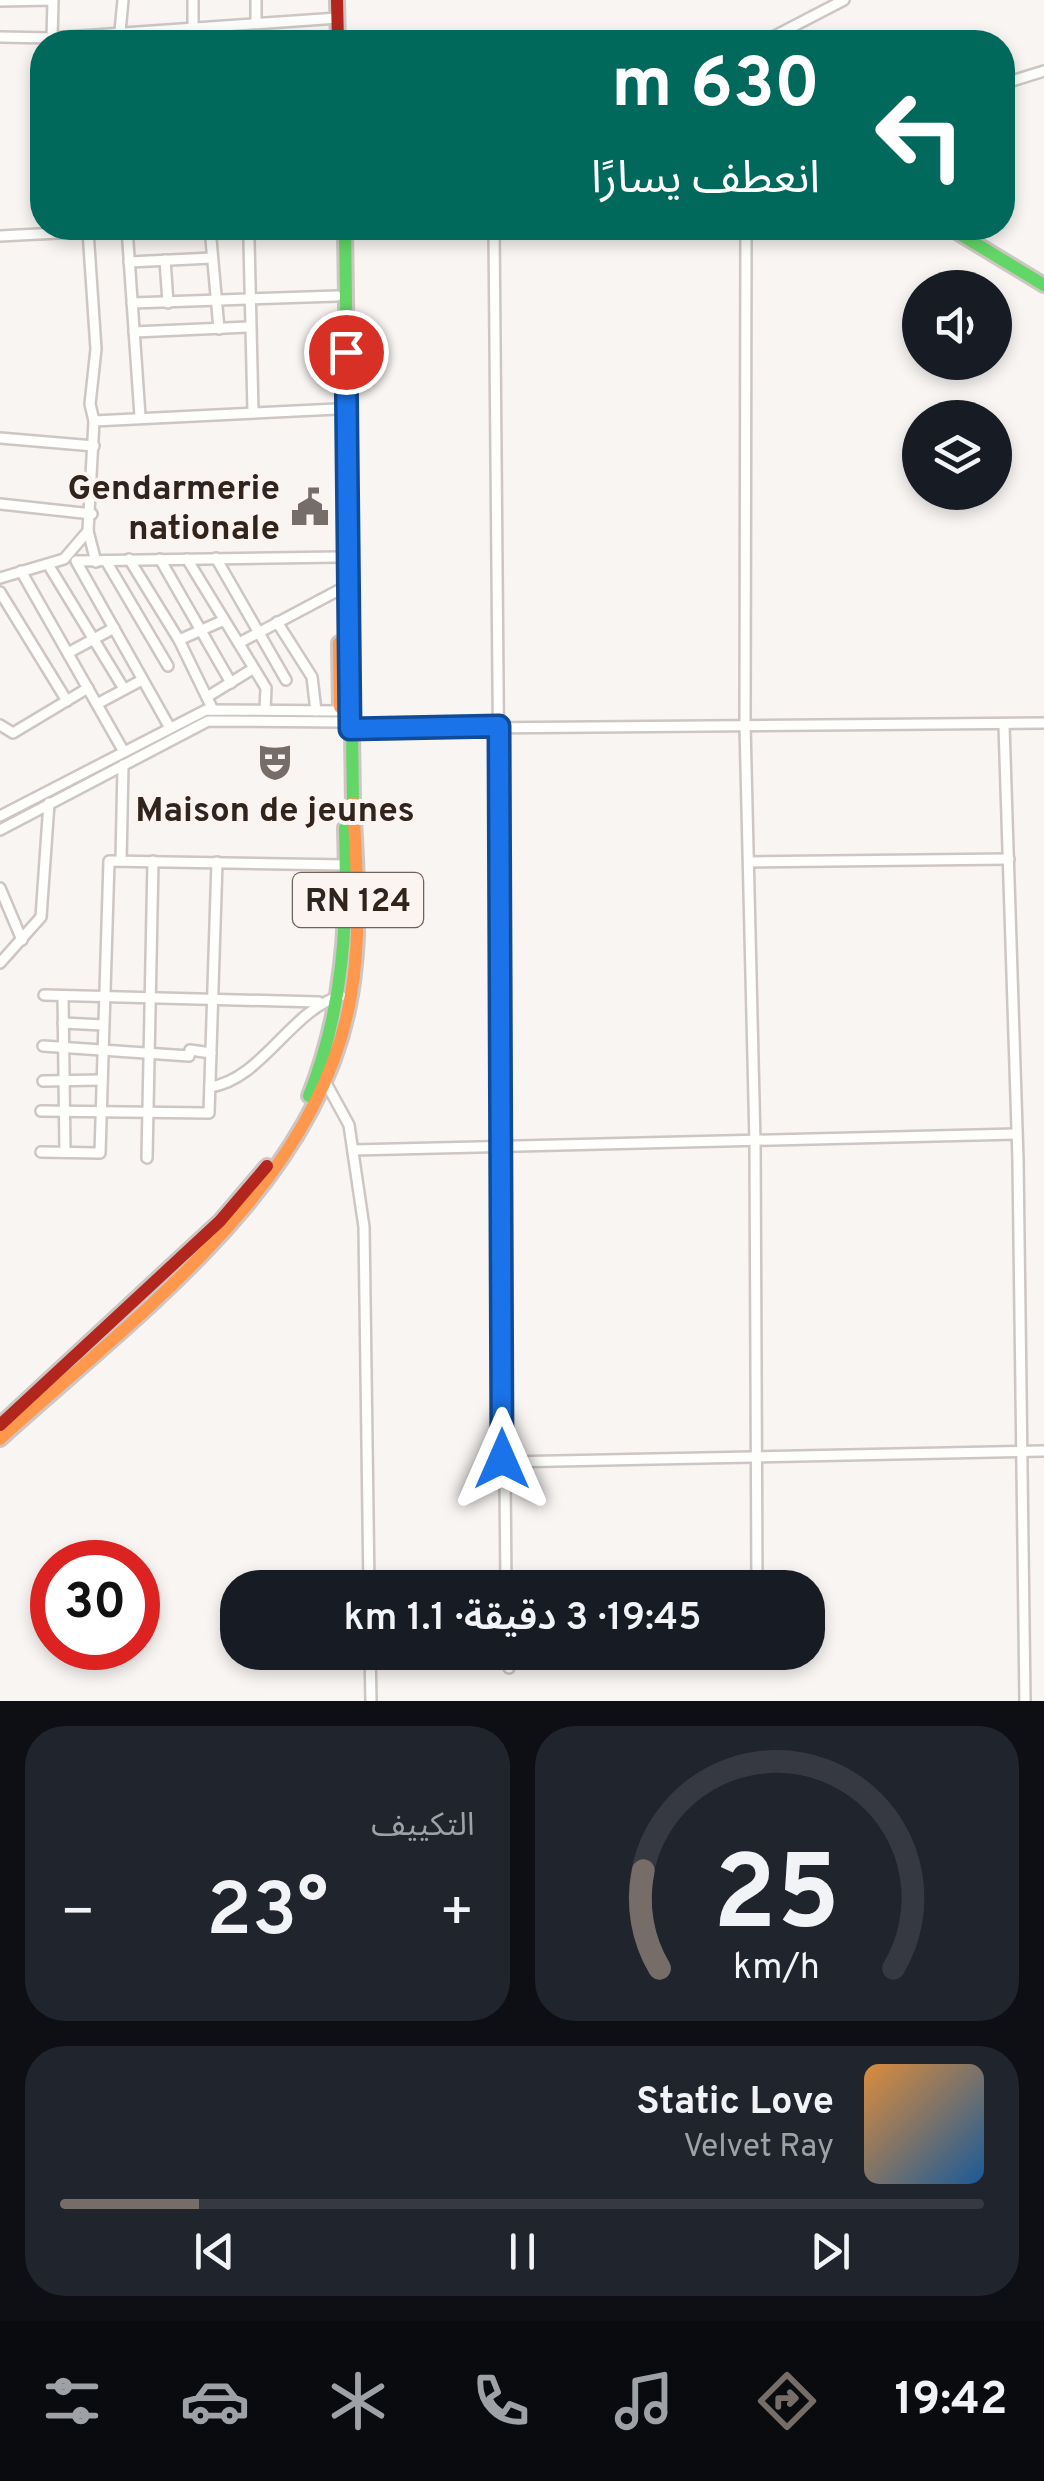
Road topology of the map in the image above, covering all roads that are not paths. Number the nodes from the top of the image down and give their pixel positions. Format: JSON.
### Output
{"nodes":[{"id":1,"x":122,"y":0,"type":"edge"},
{"id":2,"x":192,"y":0,"type":"edge"},
{"id":3,"x":256,"y":0,"type":"edge"},
{"id":4,"x":338,"y":0,"type":"edge"},
{"id":5,"x":346,"y":0,"type":"edge"},
{"id":6,"x":844,"y":0,"type":"edge"},
{"id":7,"x":0,"y":1,"type":"edge"},
{"id":8,"x":338,"y":18,"type":"junction"},
{"id":9,"x":256,"y":20,"type":"junction"},
{"id":10,"x":193,"y":25,"type":"junction"},
{"id":11,"x":52,"y":30,"type":"edge"},
{"id":12,"x":118,"y":30,"type":"joint"},
{"id":13,"x":338,"y":30,"type":"edge"},
{"id":14,"x":346,"y":30,"type":"edge"},
{"id":15,"x":786,"y":30,"type":"edge"},
{"id":16,"x":0,"y":38,"type":"edge"},
{"id":17,"x":30,"y":39,"type":"edge"},
{"id":18,"x":1044,"y":71,"type":"edge"},
{"id":19,"x":1015,"y":80,"type":"edge"},
{"id":20,"x":30,"y":233,"type":"edge"},
{"id":21,"x":0,"y":236,"type":"edge"},
{"id":22,"x":89,"y":240,"type":"edge"},
{"id":23,"x":128,"y":240,"type":"edge"},
{"id":24,"x":211,"y":240,"type":"edge"},
{"id":25,"x":338,"y":240,"type":"edge"},
{"id":26,"x":346,"y":240,"type":"edge"},
{"id":27,"x":494,"y":240,"type":"edge"},
{"id":28,"x":746,"y":240,"type":"edge"},
{"id":29,"x":970,"y":240,"type":"edge"},
{"id":30,"x":249,"y":241,"type":"dead end"},
{"id":31,"x":212,"y":258,"type":"junction"},
{"id":32,"x":165,"y":260,"type":"junction"},
{"id":33,"x":129,"y":262,"type":"junction"},
{"id":34,"x":1044,"y":285,"type":"edge"},
{"id":35,"x":337,"y":296,"type":"junction"},
{"id":36,"x":249,"y":301,"type":"junction"},
{"id":37,"x":168,"y":302,"type":"junction"},
{"id":38,"x":216,"y":302,"type":"junction"},
{"id":39,"x":132,"y":303,"type":"junction"},
{"id":40,"x":248,"y":328,"type":"junction"},
{"id":41,"x":218,"y":329,"type":"junction"},
{"id":42,"x":134,"y":332,"type":"junction"},
{"id":43,"x":337,"y":409,"type":"junction"},
{"id":44,"x":254,"y":412,"type":"junction"},
{"id":45,"x":140,"y":416,"type":"junction"},
{"id":46,"x":94,"y":422,"type":"junction"},
{"id":47,"x":0,"y":438,"type":"edge"},
{"id":48,"x":94,"y":446,"type":"junction"},
{"id":49,"x":0,"y":504,"type":"edge"},
{"id":50,"x":92,"y":514,"type":"junction"},
{"id":51,"x":88,"y":531,"type":"junction"},
{"id":52,"x":338,"y":557,"type":"junction"},
{"id":53,"x":188,"y":558,"type":"junction"},
{"id":54,"x":216,"y":558,"type":"junction"},
{"id":55,"x":64,"y":559,"type":"junction"},
{"id":56,"x":129,"y":559,"type":"junction"},
{"id":57,"x":160,"y":559,"type":"junction"},
{"id":58,"x":77,"y":561,"type":"junction"},
{"id":59,"x":101,"y":561,"type":"junction"},
{"id":60,"x":49,"y":566,"type":"junction"},
{"id":61,"x":0,"y":569,"type":"edge"},
{"id":62,"x":11,"y":574,"type":"edge"},
{"id":63,"x":339,"y":590,"type":"junction"},
{"id":64,"x":0,"y":592,"type":"edge"},
{"id":65,"x":222,"y":620,"type":"junction"},
{"id":66,"x":277,"y":622,"type":"junction"},
{"id":67,"x":114,"y":628,"type":"junction"},
{"id":68,"x":201,"y":630,"type":"junction"},
{"id":69,"x":258,"y":632,"type":"junction"},
{"id":70,"x":94,"y":640,"type":"junction"},
{"id":71,"x":179,"y":640,"type":"junction"},
{"id":72,"x":239,"y":643,"type":"junction"},
{"id":73,"x":68,"y":653,"type":"junction"},
{"id":74,"x":168,"y":666,"type":"dead end"},
{"id":75,"x":251,"y":670,"type":"junction"},
{"id":76,"x":142,"y":680,"type":"junction"},
{"id":77,"x":286,"y":680,"type":"dead end"},
{"id":78,"x":232,"y":683,"type":"junction"},
{"id":79,"x":88,"y":688,"type":"junction"},
{"id":80,"x":124,"y":690,"type":"junction"},
{"id":81,"x":208,"y":698,"type":"junction"},
{"id":82,"x":67,"y":700,"type":"junction"},
{"id":83,"x":97,"y":704,"type":"junction"},
{"id":84,"x":214,"y":710,"type":"junction"},
{"id":85,"x":265,"y":710,"type":"junction"},
{"id":86,"x":316,"y":712,"type":"junction"},
{"id":87,"x":344,"y":721,"type":"junction"},
{"id":88,"x":1044,"y":723,"type":"edge"},
{"id":89,"x":0,"y":724,"type":"edge"},
{"id":90,"x":745,"y":725,"type":"junction"},
{"id":91,"x":1004,"y":725,"type":"junction"},
{"id":92,"x":499,"y":726,"type":"junction"},
{"id":93,"x":170,"y":728,"type":"junction"},
{"id":94,"x":124,"y":752,"type":"junction"},
{"id":95,"x":123,"y":765,"type":"junction"},
{"id":96,"x":49,"y":798,"type":"junction"},
{"id":97,"x":0,"y":816,"type":"edge"},
{"id":98,"x":0,"y":830,"type":"edge"},
{"id":99,"x":1009,"y":859,"type":"junction"},
{"id":100,"x":121,"y":860,"type":"junction"},
{"id":101,"x":153,"y":861,"type":"junction"},
{"id":102,"x":217,"y":862,"type":"junction"},
{"id":103,"x":750,"y":862,"type":"junction"},
{"id":104,"x":346,"y":865,"type":"junction"},
{"id":105,"x":0,"y":888,"type":"edge"},
{"id":106,"x":22,"y":940,"type":"junction"},
{"id":107,"x":1,"y":958,"type":"edge"},
{"id":108,"x":44,"y":995,"type":"dead end"},
{"id":109,"x":63,"y":996,"type":"junction"},
{"id":110,"x":104,"y":996,"type":"junction"},
{"id":111,"x":341,"y":996,"type":"junction"},
{"id":112,"x":152,"y":998,"type":"junction"},
{"id":113,"x":213,"y":999,"type":"junction"},
{"id":114,"x":319,"y":1002,"type":"junction"},
{"id":115,"x":63,"y":1022,"type":"junction"},
{"id":116,"x":103,"y":1025,"type":"junction"},
{"id":117,"x":43,"y":1046,"type":"dead end"},
{"id":118,"x":63,"y":1048,"type":"junction"},
{"id":119,"x":103,"y":1051,"type":"junction"},
{"id":120,"x":211,"y":1052,"type":"junction"},
{"id":121,"x":150,"y":1053,"type":"junction"},
{"id":122,"x":328,"y":1062,"type":"junction"},
{"id":123,"x":64,"y":1079,"type":"junction"},
{"id":124,"x":102,"y":1080,"type":"junction"},
{"id":125,"x":43,"y":1081,"type":"dead end"},
{"id":126,"x":326,"y":1083,"type":"junction"},
{"id":127,"x":210,"y":1086,"type":"junction"},
{"id":128,"x":102,"y":1110,"type":"junction"},
{"id":129,"x":42,"y":1111,"type":"dead end"},
{"id":130,"x":65,"y":1111,"type":"junction"},
{"id":131,"x":148,"y":1111,"type":"junction"},
{"id":132,"x":1016,"y":1134,"type":"junction"},
{"id":133,"x":755,"y":1142,"type":"junction"},
{"id":134,"x":503,"y":1144,"type":"junction"},
{"id":135,"x":353,"y":1150,"type":"junction"},
{"id":136,"x":41,"y":1152,"type":"dead end"},
{"id":137,"x":65,"y":1152,"type":"junction"},
{"id":138,"x":146,"y":1158,"type":"dead end"},
{"id":139,"x":224,"y":1224,"type":"junction"},
{"id":140,"x":152,"y":1294,"type":"junction"},
{"id":141,"x":0,"y":1425,"type":"edge"},
{"id":142,"x":0,"y":1439,"type":"edge"},
{"id":143,"x":1021,"y":1452,"type":"junction"},
{"id":144,"x":1044,"y":1452,"type":"edge"},
{"id":145,"x":758,"y":1455,"type":"junction"},
{"id":146,"x":502,"y":1462,"type":"junction"},
{"id":147,"x":369,"y":1570,"type":"edge"},
{"id":148,"x":505,"y":1570,"type":"edge"},
{"id":149,"x":758,"y":1570,"type":"edge"},
{"id":150,"x":370,"y":1670,"type":"edge"},
{"id":151,"x":371,"y":1701,"type":"edge"},
{"id":152,"x":1025,"y":1701,"type":"edge"}],
"edges":[{"from":1,"to":12,"type":"street"},
{"from":2,"to":10,"type":"street"},
{"from":3,"to":9,"type":"street"},
{"from":4,"to":8,"type":"main road"},
{"from":5,"to":14,"type":"main road"},
{"from":6,"to":15,"type":"street"},
{"from":7,"to":11,"type":"street"},
{"from":8,"to":9,"type":"street"},
{"from":8,"to":13,"type":"main road"},
{"from":9,"to":10,"type":"street"},
{"from":10,"to":12,"type":"street"},
{"from":16,"to":17,"type":"street"},
{"from":18,"to":19,"type":"street"},
{"from":20,"to":21,"type":"street"},
{"from":22,"to":46,"type":"street"},
{"from":23,"to":33,"type":"street"},
{"from":24,"to":31,"type":"street"},
{"from":25,"to":35,"type":"main road","number":"RN 124"},
{"from":26,"to":87,"type":"main road","number":"RN 124"},
{"from":27,"to":92,"type":"street"},
{"from":28,"to":90,"type":"street"},
{"from":29,"to":34,"type":"main road"},
{"from":30,"to":36,"type":"street"},
{"from":31,"to":32,"type":"street"},
{"from":31,"to":38,"type":"street"},
{"from":32,"to":33,"type":"street"},
{"from":32,"to":37,"type":"street"},
{"from":33,"to":39,"type":"street"},
{"from":35,"to":36,"type":"street"},
{"from":35,"to":43,"type":"main road","number":"RN 124"},
{"from":36,"to":38,"type":"street"},
{"from":36,"to":40,"type":"street"},
{"from":37,"to":38,"type":"street"},
{"from":37,"to":39,"type":"street"},
{"from":38,"to":41,"type":"street"},
{"from":39,"to":42,"type":"street"},
{"from":40,"to":41,"type":"street"},
{"from":40,"to":44,"type":"street"},
{"from":41,"to":42,"type":"street"},
{"from":42,"to":45,"type":"street"},
{"from":43,"to":44,"type":"street"},
{"from":43,"to":52,"type":"main road","number":"RN 124"},
{"from":44,"to":45,"type":"street"},
{"from":45,"to":46,"type":"street"},
{"from":46,"to":48,"type":"street"},
{"from":47,"to":48,"type":"street"},
{"from":48,"to":50,"type":"street"},
{"from":49,"to":50,"type":"street"},
{"from":50,"to":51,"type":"street"},
{"from":51,"to":55,"type":"street"},
{"from":51,"to":59,"type":"street"},
{"from":52,"to":54,"type":"street"},
{"from":52,"to":63,"type":"main road","number":"RN 124"},
{"from":53,"to":54,"type":"street"},
{"from":53,"to":57,"type":"street"},
{"from":53,"to":65,"type":"street"},
{"from":54,"to":69,"type":"street"},
{"from":55,"to":58,"type":"street"},
{"from":55,"to":60,"type":"street"},
{"from":56,"to":57,"type":"street"},
{"from":56,"to":59,"type":"street"},
{"from":56,"to":71,"type":"street"},
{"from":57,"to":68,"type":"street"},
{"from":58,"to":59,"type":"street"},
{"from":58,"to":67,"type":"street"},
{"from":59,"to":74,"type":"street"},
{"from":60,"to":62,"type":"street"},
{"from":60,"to":70,"type":"street"},
{"from":61,"to":62,"type":"street"},
{"from":62,"to":73,"type":"street"},
{"from":63,"to":66,"type":"street"},
{"from":63,"to":87,"type":"main road","number":"RN 124"},
{"from":64,"to":82,"type":"street"},
{"from":65,"to":68,"type":"street"},
{"from":65,"to":72,"type":"street"},
{"from":66,"to":69,"type":"street"},
{"from":66,"to":86,"type":"street"},
{"from":67,"to":70,"type":"street"},
{"from":67,"to":76,"type":"street"},
{"from":68,"to":71,"type":"street"},
{"from":68,"to":78,"type":"street"},
{"from":69,"to":72,"type":"street"},
{"from":69,"to":77,"type":"street"},
{"from":70,"to":73,"type":"street"},
{"from":70,"to":80,"type":"street"},
{"from":71,"to":81,"type":"street"},
{"from":72,"to":75,"type":"street"},
{"from":73,"to":79,"type":"street"},
{"from":75,"to":78,"type":"street"},
{"from":75,"to":85,"type":"street"},
{"from":76,"to":80,"type":"street"},
{"from":76,"to":93,"type":"street"},
{"from":78,"to":81,"type":"street"},
{"from":79,"to":82,"type":"street"},
{"from":79,"to":83,"type":"street"},
{"from":80,"to":83,"type":"street"},
{"from":81,"to":84,"type":"street"},
{"from":82,"to":89,"type":"street"},
{"from":83,"to":94,"type":"street"},
{"from":84,"to":85,"type":"street"},
{"from":84,"to":93,"type":"street"},
{"from":85,"to":86,"type":"street"},
{"from":86,"to":87,"type":"street"},
{"from":87,"to":92,"type":"street"},
{"from":87,"to":95,"type":"street"},
{"from":87,"to":104,"type":"main road","number":"RN 124"},
{"from":87,"to":122,"type":"main road","number":"RN 124"},
{"from":88,"to":91,"type":"street"},
{"from":90,"to":91,"type":"street"},
{"from":90,"to":92,"type":"street"},
{"from":90,"to":103,"type":"street"},
{"from":91,"to":99,"type":"street"},
{"from":92,"to":134,"type":"street"},
{"from":93,"to":94,"type":"street"},
{"from":94,"to":96,"type":"street"},
{"from":95,"to":96,"type":"street"},
{"from":95,"to":100,"type":"street"},
{"from":96,"to":97,"type":"street"},
{"from":96,"to":98,"type":"street"},
{"from":96,"to":106,"type":"street"},
{"from":99,"to":103,"type":"street"},
{"from":99,"to":132,"type":"street"},
{"from":100,"to":101,"type":"street"},
{"from":100,"to":110,"type":"street"},
{"from":101,"to":102,"type":"street"},
{"from":101,"to":112,"type":"street"},
{"from":102,"to":104,"type":"street"},
{"from":102,"to":113,"type":"street"},
{"from":103,"to":133,"type":"street"},
{"from":104,"to":111,"type":"main road","number":"RN 124"},
{"from":105,"to":106,"type":"street"},
{"from":106,"to":107,"type":"street"},
{"from":108,"to":109,"type":"street"},
{"from":109,"to":110,"type":"street"},
{"from":109,"to":115,"type":"street"},
{"from":110,"to":112,"type":"street"},
{"from":110,"to":116,"type":"street"},
{"from":111,"to":114,"type":"street"},
{"from":111,"to":122,"type":"main road","number":"RN 124"},
{"from":112,"to":113,"type":"street"},
{"from":112,"to":121,"type":"street"},
{"from":113,"to":114,"type":"street"},
{"from":113,"to":120,"type":"street"},
{"from":114,"to":127,"type":"street"},
{"from":115,"to":116,"type":"street"},
{"from":115,"to":118,"type":"street"},
{"from":116,"to":119,"type":"street"},
{"from":117,"to":118,"type":"street"},
{"from":118,"to":119,"type":"street"},
{"from":118,"to":123,"type":"street"},
{"from":119,"to":121,"type":"street"},
{"from":119,"to":124,"type":"street"},
{"from":120,"to":121,"type":"street"},
{"from":120,"to":127,"type":"street"},
{"from":121,"to":131,"type":"street"},
{"from":122,"to":126,"type":"main road","number":"RN 124"},
{"from":122,"to":139,"type":"main road","number":"RN 124"},
{"from":123,"to":124,"type":"street"},
{"from":123,"to":125,"type":"street"},
{"from":123,"to":130,"type":"street"},
{"from":124,"to":128,"type":"street"},
{"from":126,"to":135,"type":"street"},
{"from":126,"to":139,"type":"main road","number":"RN 124"},
{"from":127,"to":131,"type":"street"},
{"from":128,"to":130,"type":"street"},
{"from":128,"to":131,"type":"street"},
{"from":128,"to":137,"type":"street"},
{"from":129,"to":130,"type":"street"},
{"from":130,"to":137,"type":"street"},
{"from":131,"to":138,"type":"street"},
{"from":132,"to":133,"type":"street"},
{"from":132,"to":143,"type":"street"},
{"from":133,"to":134,"type":"street"},
{"from":133,"to":145,"type":"street"},
{"from":134,"to":135,"type":"street"},
{"from":134,"to":146,"type":"street"},
{"from":135,"to":147,"type":"street"},
{"from":136,"to":137,"type":"street"},
{"from":139,"to":140,"type":"main road","number":"RN 124"},
{"from":140,"to":141,"type":"main road","number":"RN 124"},
{"from":140,"to":142,"type":"main road","number":"RN 124"},
{"from":143,"to":144,"type":"street"},
{"from":143,"to":145,"type":"street"},
{"from":143,"to":152,"type":"street"},
{"from":145,"to":146,"type":"street"},
{"from":145,"to":149,"type":"street"},
{"from":146,"to":148,"type":"street"},
{"from":150,"to":151,"type":"street"}]}
